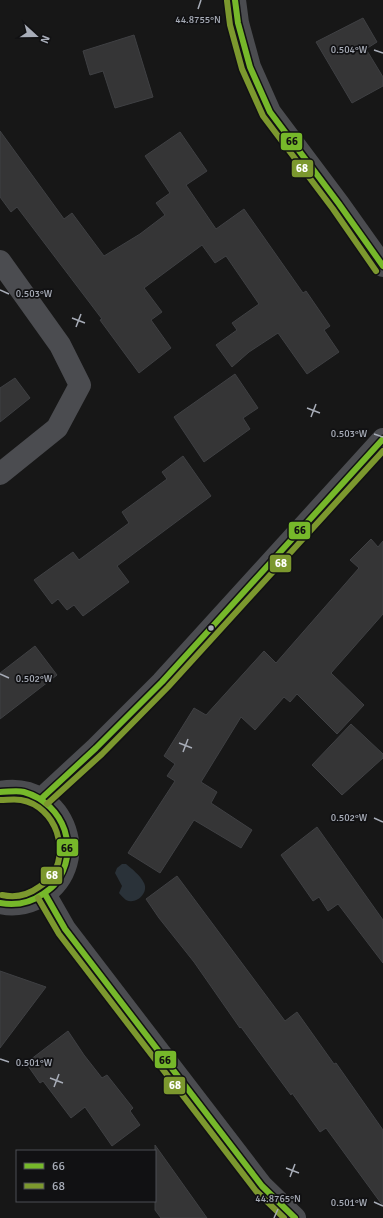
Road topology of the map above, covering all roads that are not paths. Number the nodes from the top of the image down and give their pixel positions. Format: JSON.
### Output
{"nodes":[{"id":1,"x":235,"y":0,"type":"edge"},
{"id":2,"x":0,"y":260,"type":"edge"},
{"id":3,"x":383,"y":266,"type":"edge"},
{"id":4,"x":383,"y":439,"type":"edge"},
{"id":5,"x":0,"y":474,"type":"edge"},
{"id":6,"x":0,"y":792,"type":"edge"},
{"id":7,"x":42,"y":798,"type":"junction"},
{"id":8,"x":45,"y":894,"type":"junction"},
{"id":9,"x":0,"y":903,"type":"edge"},
{"id":10,"x":294,"y":1218,"type":"edge"}],
"edges":[{"from":1,"to":3,"type":"street"},
{"from":2,"to":5,"type":"street"},
{"from":4,"to":7,"type":"street"},
{"from":6,"to":7,"type":"street"},
{"from":7,"to":8,"type":"street"},
{"from":8,"to":9,"type":"street"},
{"from":8,"to":10,"type":"street"}]}
